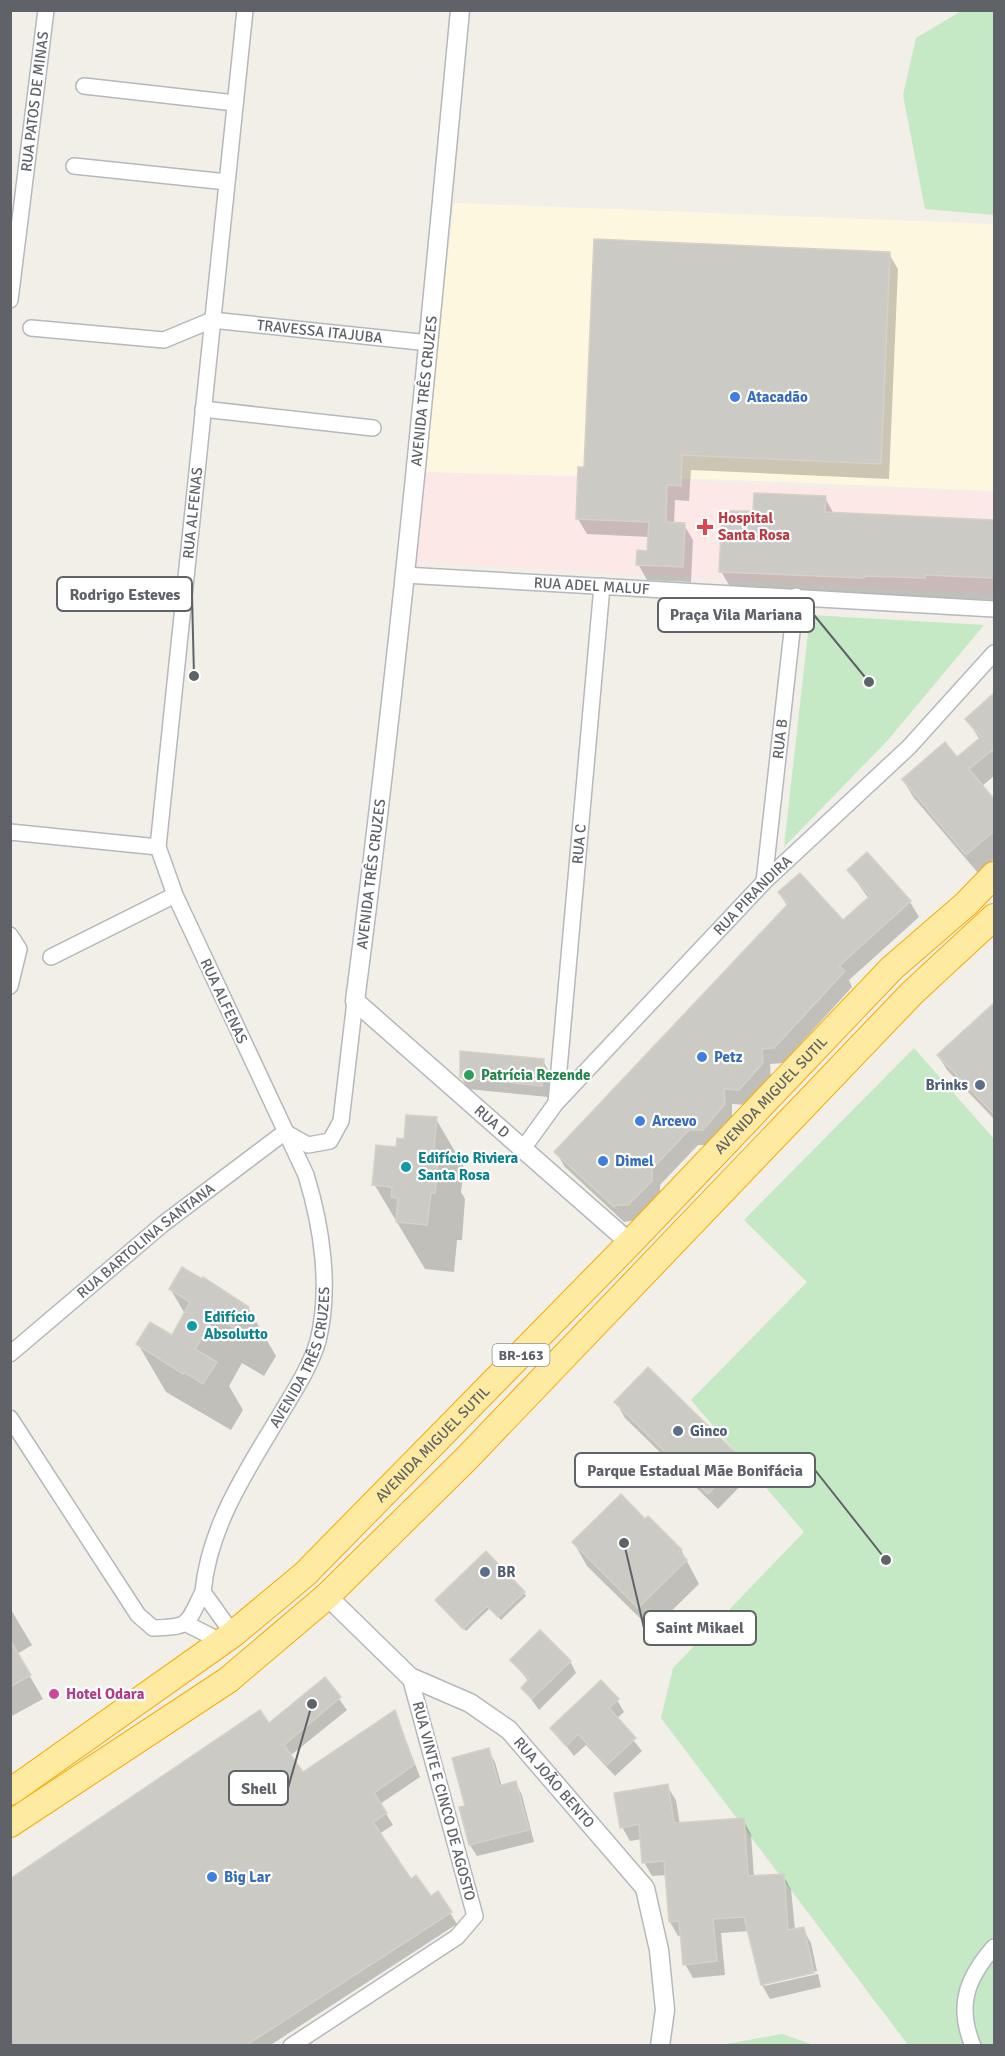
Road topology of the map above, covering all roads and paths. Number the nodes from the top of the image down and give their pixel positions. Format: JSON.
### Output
{"nodes":[{"id":1,"x":46,"y":10,"type":"edge"},
{"id":2,"x":245,"y":10,"type":"edge"},
{"id":3,"x":460,"y":10,"type":"edge"},
{"id":4,"x":84,"y":86,"type":"dead end"},
{"id":5,"x":235,"y":104,"type":"junction"},
{"id":6,"x":74,"y":166,"type":"dead end"},
{"id":7,"x":227,"y":182,"type":"junction"},
{"id":8,"x":10,"y":300,"type":"edge"},
{"id":9,"x":212,"y":320,"type":"junction"},
{"id":10,"x":31,"y":328,"type":"dead end"},
{"id":11,"x":429,"y":343,"type":"junction"},
{"id":12,"x":203,"y":409,"type":"junction"},
{"id":13,"x":373,"y":428,"type":"dead end"},
{"id":14,"x":404,"y":575,"type":"junction"},
{"id":15,"x":602,"y":586,"type":"junction"},
{"id":16,"x":796,"y":596,"type":"junction"},
{"id":17,"x":994,"y":609,"type":"edge"},
{"id":18,"x":994,"y":653,"type":"edge"},
{"id":19,"x":10,"y":832,"type":"edge"},
{"id":20,"x":158,"y":847,"type":"junction"},
{"id":21,"x":994,"y":876,"type":"edge"},
{"id":22,"x":764,"y":882,"type":"junction"},
{"id":23,"x":175,"y":895,"type":"junction"},
{"id":24,"x":994,"y":917,"type":"edge"},
{"id":25,"x":10,"y":935,"type":"edge"},
{"id":26,"x":51,"y":957,"type":"dead end"},
{"id":27,"x":10,"y":986,"type":"edge"},
{"id":28,"x":356,"y":1001,"type":"junction"},
{"id":29,"x":556,"y":1103,"type":"junction"},
{"id":30,"x":285,"y":1132,"type":"junction"},
{"id":31,"x":522,"y":1149,"type":"junction"},
{"id":32,"x":630,"y":1243,"type":"junction"},
{"id":33,"x":10,"y":1354,"type":"edge"},
{"id":34,"x":10,"y":1418,"type":"edge"},
{"id":35,"x":203,"y":1592,"type":"junction"},
{"id":36,"x":327,"y":1596,"type":"junction"},
{"id":37,"x":187,"y":1624,"type":"junction"},
{"id":38,"x":228,"y":1638,"type":"junction"},
{"id":39,"x":410,"y":1677,"type":"junction"},
{"id":40,"x":10,"y":1792,"type":"edge"},
{"id":41,"x":11,"y":1824,"type":"edge"},
{"id":42,"x":994,"y":1947,"type":"edge"},
{"id":43,"x":291,"y":2046,"type":"edge"},
{"id":44,"x":660,"y":2046,"type":"edge"},
{"id":45,"x":973,"y":2046,"type":"edge"}],
"edges":[{"from":1,"to":8,"type":"street","name":"RUA PATOS DE MINAS"},
{"from":2,"to":5,"type":"street","name":"RUA ALFENAS"},
{"from":3,"to":11,"type":"street","name":"AVENIDA TRÊS CRUZES"},
{"from":4,"to":5,"type":"street"},
{"from":5,"to":7,"type":"street","name":"RUA ALFENAS"},
{"from":6,"to":7,"type":"street"},
{"from":7,"to":9,"type":"street","name":"RUA ALFENAS"},
{"from":9,"to":10,"type":"street"},
{"from":9,"to":11,"type":"street","name":"TRAVESSA ITAJUBA"},
{"from":9,"to":12,"type":"street","name":"RUA ALFENAS"},
{"from":11,"to":14,"type":"street","name":"AVENIDA TRÊS CRUZES"},
{"from":12,"to":13,"type":"street"},
{"from":12,"to":20,"type":"street","name":"RUA ALFENAS"},
{"from":14,"to":15,"type":"street","name":"RUA ADEL MALUF"},
{"from":14,"to":28,"type":"street","name":"AVENIDA TRÊS CRUZES"},
{"from":15,"to":16,"type":"street","name":"RUA ADEL MALUF"},
{"from":15,"to":29,"type":"street","name":"RUA C"},
{"from":16,"to":17,"type":"street","name":"RUA ADEL MALUF"},
{"from":16,"to":22,"type":"street","name":"RUA B"},
{"from":18,"to":22,"type":"street","name":"RUA PIRANDIRA"},
{"from":19,"to":20,"type":"street"},
{"from":20,"to":23,"type":"street","name":"RUA ALFENAS"},
{"from":21,"to":32,"type":"highway","name":"AVENIDA MIGUEL SUTIL","number":"BR-163"},
{"from":22,"to":29,"type":"street","name":"RUA PIRANDIRA"},
{"from":23,"to":26,"type":"street"},
{"from":23,"to":30,"type":"street","name":"RUA ALFENAS"},
{"from":24,"to":36,"type":"highway","name":"AVENIDA MIGUEL SUTIL","number":"BR-163"},
{"from":25,"to":27,"type":"street"},
{"from":28,"to":30,"type":"street","name":"AVENIDA TRÊS CRUZES"},
{"from":28,"to":31,"type":"street","name":"RUA D"},
{"from":29,"to":31,"type":"street","name":"RUA PIRANDIRA"},
{"from":30,"to":33,"type":"street","name":"RUA BARTOLINA SANTANA"},
{"from":30,"to":35,"type":"street","name":"AVENIDA TRÊS CRUZES"},
{"from":31,"to":32,"type":"street","name":"RUA D"},
{"from":32,"to":38,"type":"highway","name":"AVENIDA MIGUEL SUTIL","number":"BR-163"},
{"from":34,"to":37,"type":"street"},
{"from":35,"to":37,"type":"street"},
{"from":35,"to":38,"type":"street"},
{"from":36,"to":39,"type":"street","name":"RUA JOÃO BENTO"},
{"from":36,"to":41,"type":"highway","name":"AVENIDA MIGUEL SUTIL","number":"BR-163"},
{"from":37,"to":38,"type":"street"},
{"from":38,"to":40,"type":"highway","name":"AVENIDA MIGUEL SUTIL","number":"BR-163"},
{"from":39,"to":43,"type":"street","name":"RUA VINTE E CINCO DE AGOSTO"},
{"from":39,"to":44,"type":"street","name":"RUA JOÃO BENTO"},
{"from":42,"to":45,"type":"street"}]}
